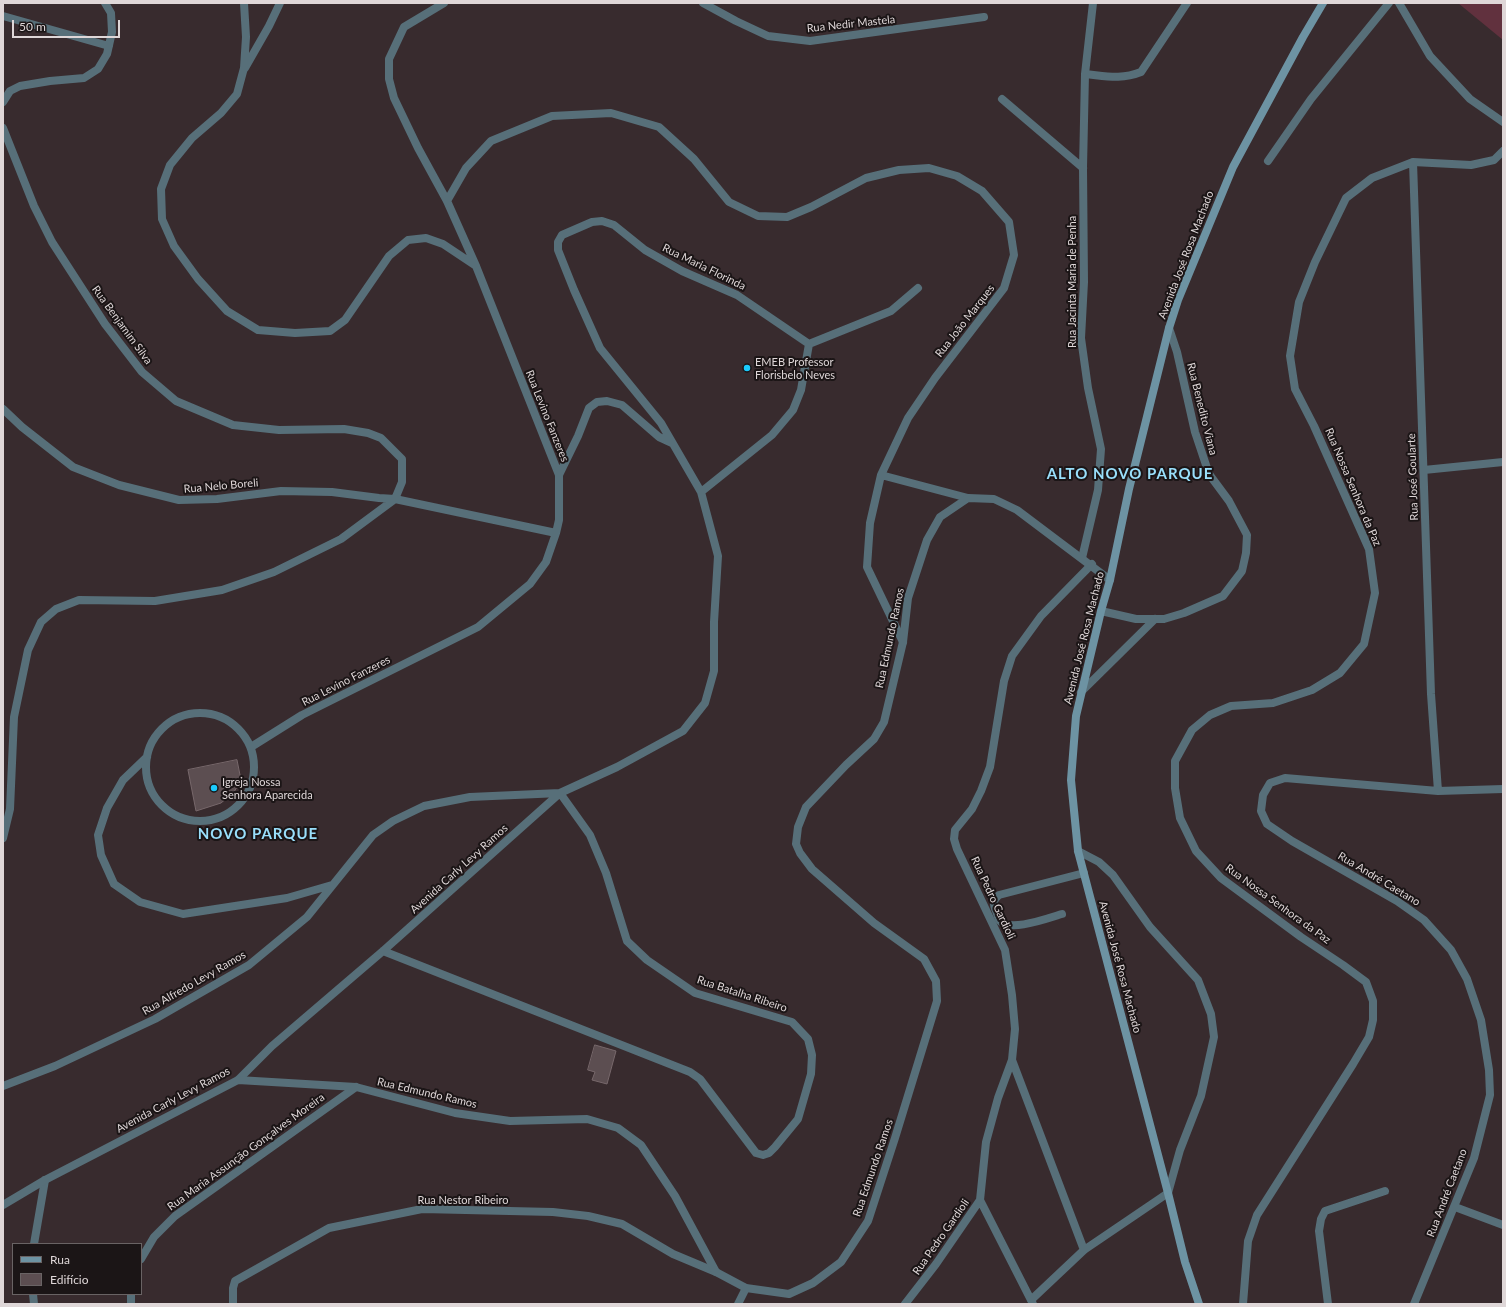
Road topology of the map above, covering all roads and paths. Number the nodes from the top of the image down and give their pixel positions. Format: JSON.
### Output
{"nodes":[{"id":1,"x":105,"y":3,"type":"edge"},
{"id":2,"x":244,"y":3,"type":"edge"},
{"id":3,"x":280,"y":3,"type":"edge"},
{"id":4,"x":444,"y":3,"type":"edge"},
{"id":5,"x":703,"y":3,"type":"edge"},
{"id":6,"x":1093,"y":3,"type":"edge"},
{"id":7,"x":1187,"y":3,"type":"edge"},
{"id":8,"x":1323,"y":3,"type":"edge"},
{"id":9,"x":1389,"y":3,"type":"edge"},
{"id":10,"x":1399,"y":3,"type":"edge"},
{"id":11,"x":3,"y":16,"type":"edge"},
{"id":12,"x":984,"y":17,"type":"dead end"},
{"id":13,"x":109,"y":46,"type":"junction"},
{"id":14,"x":244,"y":68,"type":"junction"},
{"id":15,"x":1085,"y":74,"type":"junction"},
{"id":16,"x":1002,"y":99,"type":"dead end"},
{"id":17,"x":3,"y":102,"type":"edge"},
{"id":18,"x":1503,"y":122,"type":"edge"},
{"id":19,"x":3,"y":128,"type":"edge"},
{"id":20,"x":1503,"y":151,"type":"edge"},
{"id":21,"x":1268,"y":161,"type":"dead end"},
{"id":22,"x":1413,"y":162,"type":"junction"},
{"id":23,"x":1083,"y":168,"type":"junction"},
{"id":24,"x":447,"y":201,"type":"junction"},
{"id":25,"x":476,"y":266,"type":"junction"},
{"id":26,"x":918,"y":288,"type":"dead end"},
{"id":27,"x":1170,"y":328,"type":"junction"},
{"id":28,"x":809,"y":344,"type":"junction"},
{"id":29,"x":3,"y":409,"type":"edge"},
{"id":30,"x":672,"y":442,"type":"junction"},
{"id":31,"x":1503,"y":462,"type":"edge"},
{"id":32,"x":1424,"y":470,"type":"junction"},
{"id":33,"x":881,"y":475,"type":"junction"},
{"id":34,"x":559,"y":476,"type":"junction"},
{"id":35,"x":701,"y":492,"type":"junction"},
{"id":36,"x":968,"y":498,"type":"junction"},
{"id":37,"x":395,"y":499,"type":"junction"},
{"id":38,"x":556,"y":533,"type":"junction"},
{"id":39,"x":1082,"y":558,"type":"junction"},
{"id":40,"x":1092,"y":564,"type":"junction"},
{"id":41,"x":1110,"y":580,"type":"junction"},
{"id":42,"x":1101,"y":611,"type":"junction"},
{"id":43,"x":1154,"y":619,"type":"junction"},
{"id":44,"x":903,"y":642,"type":"junction"},
{"id":45,"x":1081,"y":692,"type":"junction"},
{"id":46,"x":251,"y":747,"type":"junction"},
{"id":47,"x":147,"y":757,"type":"junction"},
{"id":48,"x":1503,"y":789,"type":"edge"},
{"id":49,"x":1438,"y":791,"type":"junction"},
{"id":50,"x":560,"y":793,"type":"junction"},
{"id":51,"x":3,"y":838,"type":"edge"},
{"id":52,"x":1078,"y":851,"type":"junction"},
{"id":53,"x":1084,"y":873,"type":"junction"},
{"id":54,"x":332,"y":885,"type":"junction"},
{"id":55,"x":1062,"y":914,"type":"dead end"},
{"id":56,"x":383,"y":951,"type":"junction"},
{"id":57,"x":1012,"y":1060,"type":"junction"},
{"id":58,"x":238,"y":1080,"type":"junction"},
{"id":59,"x":3,"y":1086,"type":"edge"},
{"id":60,"x":356,"y":1087,"type":"junction"},
{"id":61,"x":44,"y":1180,"type":"junction"},
{"id":62,"x":1385,"y":1191,"type":"dead end"},
{"id":63,"x":1168,"y":1193,"type":"junction"},
{"id":64,"x":980,"y":1200,"type":"junction"},
{"id":65,"x":3,"y":1205,"type":"edge"},
{"id":66,"x":1455,"y":1207,"type":"junction"},
{"id":67,"x":1503,"y":1226,"type":"edge"},
{"id":68,"x":34,"y":1243,"type":"edge"},
{"id":69,"x":1084,"y":1250,"type":"junction"},
{"id":70,"x":142,"y":1257,"type":"edge"},
{"id":71,"x":716,"y":1272,"type":"junction"},
{"id":72,"x":746,"y":1288,"type":"junction"},
{"id":73,"x":1032,"y":1302,"type":"edge"},
{"id":74,"x":233,"y":1304,"type":"edge"},
{"id":75,"x":738,"y":1304,"type":"edge"},
{"id":76,"x":906,"y":1304,"type":"edge"},
{"id":77,"x":1199,"y":1304,"type":"edge"},
{"id":78,"x":1243,"y":1304,"type":"edge"},
{"id":79,"x":1328,"y":1304,"type":"edge"},
{"id":80,"x":1414,"y":1304,"type":"edge"}],
"edges":[{"from":1,"to":13,"type":"street"},
{"from":2,"to":14,"type":"street"},
{"from":3,"to":14,"type":"street"},
{"from":4,"to":24,"type":"street","name":"Rua Levino Fanzeres"},
{"from":5,"to":12,"type":"street","name":"Rua Nedir Mastela"},
{"from":6,"to":15,"type":"street","name":"Rua Jacinta Maria de Penha"},
{"from":7,"to":15,"type":"street"},
{"from":8,"to":27,"type":"main road","name":"Avenida José Rosa Machado"},
{"from":9,"to":21,"type":"street"},
{"from":10,"to":18,"type":"street"},
{"from":11,"to":13,"type":"street"},
{"from":13,"to":17,"type":"street"},
{"from":14,"to":25,"type":"street"},
{"from":15,"to":23,"type":"street","name":"Rua Jacinta Maria de Penha"},
{"from":16,"to":23,"type":"street"},
{"from":19,"to":37,"type":"street","name":"Rua Benjamim Silva"},
{"from":20,"to":22,"type":"street","name":"Rua Nossa Senhora da Paz"},
{"from":22,"to":32,"type":"street","name":"Rua José Goularte"},
{"from":22,"to":78,"type":"street","name":"Rua Nossa Senhora da Paz"},
{"from":23,"to":39,"type":"street","name":"Rua Jacinta Maria de Penha"},
{"from":24,"to":25,"type":"street","name":"Rua Levino Fanzeres"},
{"from":24,"to":33,"type":"street","name":"Rua João Marques"},
{"from":25,"to":34,"type":"street","name":"Rua Levino Fanzeres"},
{"from":26,"to":28,"type":"street"},
{"from":27,"to":41,"type":"main road","name":"Avenida José Rosa Machado"},
{"from":27,"to":43,"type":"street","name":"Rua Benedito Viana"},
{"from":28,"to":30,"type":"street","name":"Rua Maria Florinda"},
{"from":28,"to":35,"type":"street"},
{"from":29,"to":37,"type":"street","name":"Rua Nelo Boreli"},
{"from":30,"to":34,"type":"street"},
{"from":30,"to":35,"type":"street","name":"Avenida Carly Levy Ramos"},
{"from":31,"to":32,"type":"street"},
{"from":32,"to":49,"type":"street","name":"Rua José Goularte"},
{"from":33,"to":36,"type":"street"},
{"from":33,"to":44,"type":"street","name":"Rua João Marques"},
{"from":34,"to":38,"type":"street","name":"Rua Levino Fanzeres"},
{"from":35,"to":50,"type":"street","name":"Avenida Carly Levy Ramos"},
{"from":36,"to":39,"type":"street"},
{"from":36,"to":44,"type":"street","name":"Rua Edmundo Ramos"},
{"from":37,"to":38,"type":"street","name":"Rua Nelo Boreli"},
{"from":37,"to":51,"type":"street"},
{"from":38,"to":46,"type":"street","name":"Rua Levino Fanzeres"},
{"from":39,"to":40,"type":"street"},
{"from":40,"to":41,"type":"street"},
{"from":40,"to":57,"type":"street","name":"Rua Pedro Gardioli"},
{"from":41,"to":42,"type":"main road","name":"Avenida José Rosa Machado"},
{"from":42,"to":43,"type":"street","name":"Rua Benedito Viana"},
{"from":42,"to":45,"type":"main road","name":"Avenida José Rosa Machado"},
{"from":43,"to":45,"type":"street"},
{"from":44,"to":72,"type":"street","name":"Rua Edmundo Ramos"},
{"from":45,"to":52,"type":"main road","name":"Avenida José Rosa Machado"},
{"from":46,"to":47,"type":"street"},
{"from":46,"to":47,"type":"street"},
{"from":47,"to":54,"type":"street"},
{"from":48,"to":49,"type":"street","name":"Rua André Caetano"},
{"from":49,"to":66,"type":"street","name":"Rua André Caetano"},
{"from":50,"to":54,"type":"street","name":"Rua Alfredo Levy Ramos"},
{"from":50,"to":56,"type":"street","name":"Avenida Carly Levy Ramos"},
{"from":50,"to":56,"type":"street","name":"Rua Batalha Ribeiro"},
{"from":52,"to":53,"type":"main road","name":"Avenida José Rosa Machado"},
{"from":52,"to":63,"type":"street"},
{"from":53,"to":55,"type":"street"},
{"from":53,"to":63,"type":"main road","name":"Avenida José Rosa Machado"},
{"from":54,"to":59,"type":"street","name":"Rua Alfredo Levy Ramos"},
{"from":56,"to":58,"type":"street","name":"Avenida Carly Levy Ramos"},
{"from":57,"to":64,"type":"street","name":"Rua Pedro Gardioli"},
{"from":57,"to":69,"type":"street"},
{"from":58,"to":60,"type":"street","name":"Rua Edmundo Ramos"},
{"from":58,"to":61,"type":"street","name":"Avenida Carly Levy Ramos"},
{"from":60,"to":70,"type":"street","name":"Rua Maria Assunção Gonçalves Moreira"},
{"from":60,"to":71,"type":"street","name":"Rua Edmundo Ramos"},
{"from":61,"to":65,"type":"street","name":"Avenida Carly Levy Ramos"},
{"from":61,"to":68,"type":"street"},
{"from":62,"to":79,"type":"street"},
{"from":63,"to":69,"type":"street"},
{"from":63,"to":77,"type":"main road","name":"Avenida José Rosa Machado"},
{"from":64,"to":73,"type":"street"},
{"from":64,"to":76,"type":"street","name":"Rua Pedro Gardioli"},
{"from":66,"to":67,"type":"street"},
{"from":66,"to":80,"type":"street","name":"Rua André Caetano"},
{"from":69,"to":73,"type":"street"},
{"from":71,"to":72,"type":"street","name":"Rua Edmundo Ramos"},
{"from":71,"to":74,"type":"street","name":"Rua Nestor Ribeiro"},
{"from":72,"to":75,"type":"street"}]}
